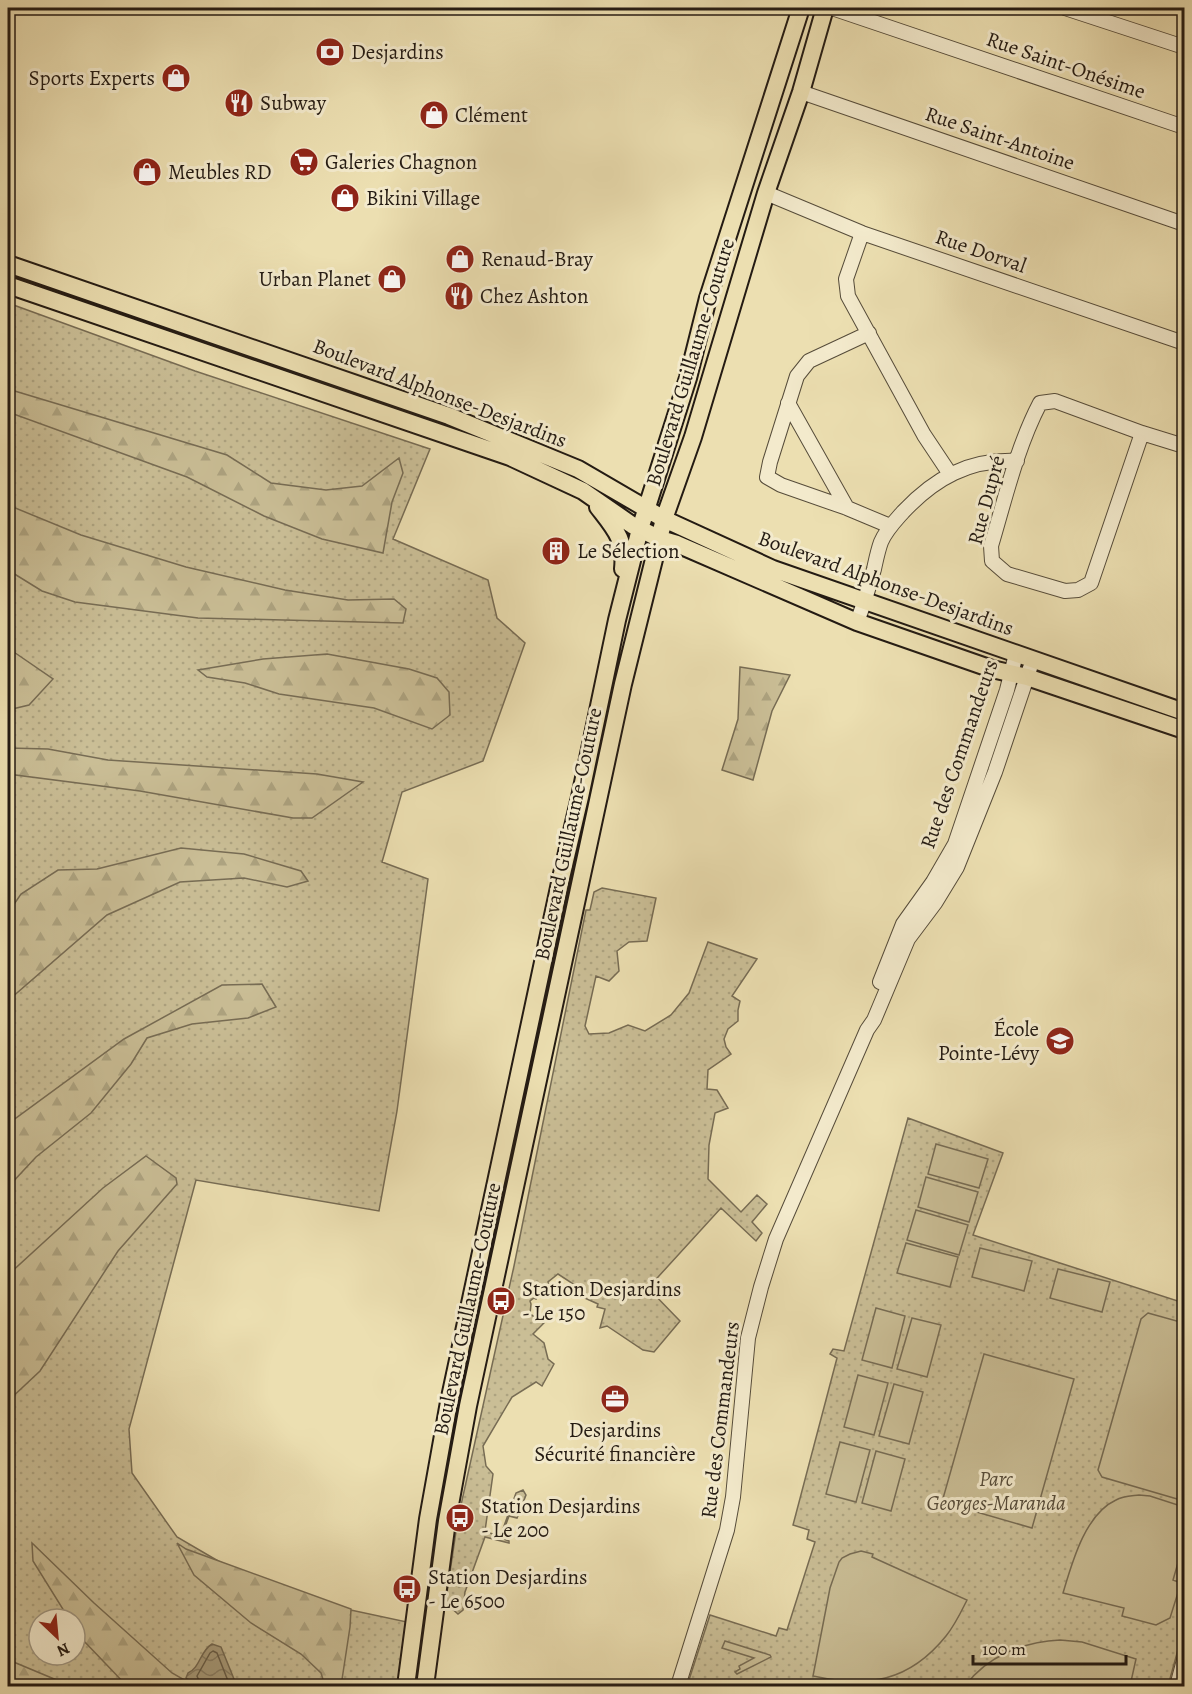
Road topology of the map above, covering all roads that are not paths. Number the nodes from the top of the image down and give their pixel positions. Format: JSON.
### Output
{"nodes":[{"id":1,"x":801,"y":8,"type":"edge"},
{"id":2,"x":825,"y":8,"type":"edge"},
{"id":3,"x":832,"y":8,"type":"edge"},
{"id":4,"x":1065,"y":8,"type":"edge"},
{"id":5,"x":1185,"y":47,"type":"edge"},
{"id":6,"x":801,"y":92,"type":"junction"},
{"id":7,"x":1185,"y":127,"type":"edge"},
{"id":8,"x":766,"y":193,"type":"junction"},
{"id":9,"x":1185,"y":224,"type":"edge"},
{"id":10,"x":862,"y":233,"type":"junction"},
{"id":11,"x":8,"y":264,"type":"edge"},
{"id":12,"x":8,"y":285,"type":"edge"},
{"id":13,"x":869,"y":333,"type":"junction"},
{"id":14,"x":1185,"y":343,"type":"edge"},
{"id":15,"x":788,"y":403,"type":"junction"},
{"id":16,"x":1142,"y":433,"type":"junction"},
{"id":17,"x":1185,"y":446,"type":"edge"},
{"id":18,"x":1017,"y":461,"type":"junction"},
{"id":19,"x":950,"y":474,"type":"junction"},
{"id":20,"x":583,"y":491,"type":"junction"},
{"id":21,"x":847,"y":508,"type":"junction"},
{"id":22,"x":646,"y":509,"type":"junction"},
{"id":23,"x":664,"y":519,"type":"junction"},
{"id":24,"x":890,"y":526,"type":"junction"},
{"id":25,"x":640,"y":529,"type":"junction"},
{"id":26,"x":660,"y":539,"type":"junction"},
{"id":27,"x":865,"y":600,"type":"junction"},
{"id":28,"x":617,"y":620,"type":"junction"},
{"id":29,"x":857,"y":622,"type":"junction"},
{"id":30,"x":1016,"y":654,"type":"junction"},
{"id":31,"x":1033,"y":660,"type":"junction"},
{"id":32,"x":1019,"y":676,"type":"junction"},
{"id":33,"x":1185,"y":712,"type":"edge"},
{"id":34,"x":1185,"y":730,"type":"edge"},
{"id":35,"x":1185,"y":1660,"type":"edge"},
{"id":36,"x":406,"y":1686,"type":"edge"},
{"id":37,"x":425,"y":1686,"type":"edge"},
{"id":38,"x":678,"y":1686,"type":"edge"},
{"id":39,"x":1177,"y":1686,"type":"edge"}],
"edges":[{"from":1,"to":22,"type":"main road","name":"Boulevard Guillaume-Couture"},
{"from":2,"to":6,"type":"main road","name":"Boulevard Guillaume-Couture"},
{"from":3,"to":7,"type":"street","name":"Rue Saint-Onésime"},
{"from":4,"to":5,"type":"street"},
{"from":6,"to":8,"type":"main road","name":"Boulevard Guillaume-Couture"},
{"from":6,"to":9,"type":"street","name":"Rue Saint-Antoine"},
{"from":8,"to":10,"type":"street","name":"Rue Dorval"},
{"from":8,"to":23,"type":"main road","name":"Boulevard Guillaume-Couture"},
{"from":10,"to":13,"type":"street"},
{"from":10,"to":14,"type":"street","name":"Rue Dorval"},
{"from":11,"to":22,"type":"main road","name":"Boulevard Alphonse-Desjardins"},
{"from":12,"to":20,"type":"main road","name":"Boulevard Alphonse-Desjardins"},
{"from":13,"to":15,"type":"street"},
{"from":13,"to":19,"type":"street"},
{"from":15,"to":21,"type":"street"},
{"from":15,"to":21,"type":"street"},
{"from":16,"to":17,"type":"street"},
{"from":16,"to":18,"type":"street","name":"Rue Dupré"},
{"from":16,"to":18,"type":"street","name":"Rue Dupré"},
{"from":18,"to":19,"type":"street"},
{"from":19,"to":24,"type":"street"},
{"from":20,"to":25,"type":"main road","name":"Boulevard Alphonse-Desjardins"},
{"from":20,"to":28,"type":"main road"},
{"from":21,"to":24,"type":"street"},
{"from":22,"to":23,"type":"main road","name":"Boulevard Alphonse-Desjardins"},
{"from":22,"to":25,"type":"main road","name":"Boulevard Guillaume-Couture"},
{"from":23,"to":26,"type":"main road","name":"Boulevard Guillaume-Couture"},
{"from":23,"to":27,"type":"main road","name":"Boulevard Alphonse-Desjardins"},
{"from":24,"to":27,"type":"street"},
{"from":25,"to":26,"type":"main road","name":"Boulevard Alphonse-Desjardins"},
{"from":25,"to":28,"type":"main road","name":"Boulevard Guillaume-Couture"},
{"from":26,"to":29,"type":"main road","name":"Boulevard Alphonse-Desjardins"},
{"from":26,"to":37,"type":"main road","name":"Boulevard Guillaume-Couture"},
{"from":27,"to":29,"type":"street"},
{"from":27,"to":30,"type":"main road","name":"Boulevard Alphonse-Desjardins"},
{"from":28,"to":36,"type":"main road","name":"Boulevard Guillaume-Couture"},
{"from":29,"to":32,"type":"main road","name":"Boulevard Alphonse-Desjardins"},
{"from":30,"to":31,"type":"main road","name":"Boulevard Alphonse-Desjardins"},
{"from":30,"to":32,"type":"street","name":"Rue des Commandeurs"},
{"from":31,"to":32,"type":"street","name":"Rue des Commandeurs"},
{"from":31,"to":33,"type":"main road","name":"Boulevard Alphonse-Desjardins"},
{"from":32,"to":34,"type":"main road","name":"Boulevard Alphonse-Desjardins"},
{"from":32,"to":38,"type":"street","name":"Rue des Commandeurs"},
{"from":35,"to":39,"type":"street"}]}
